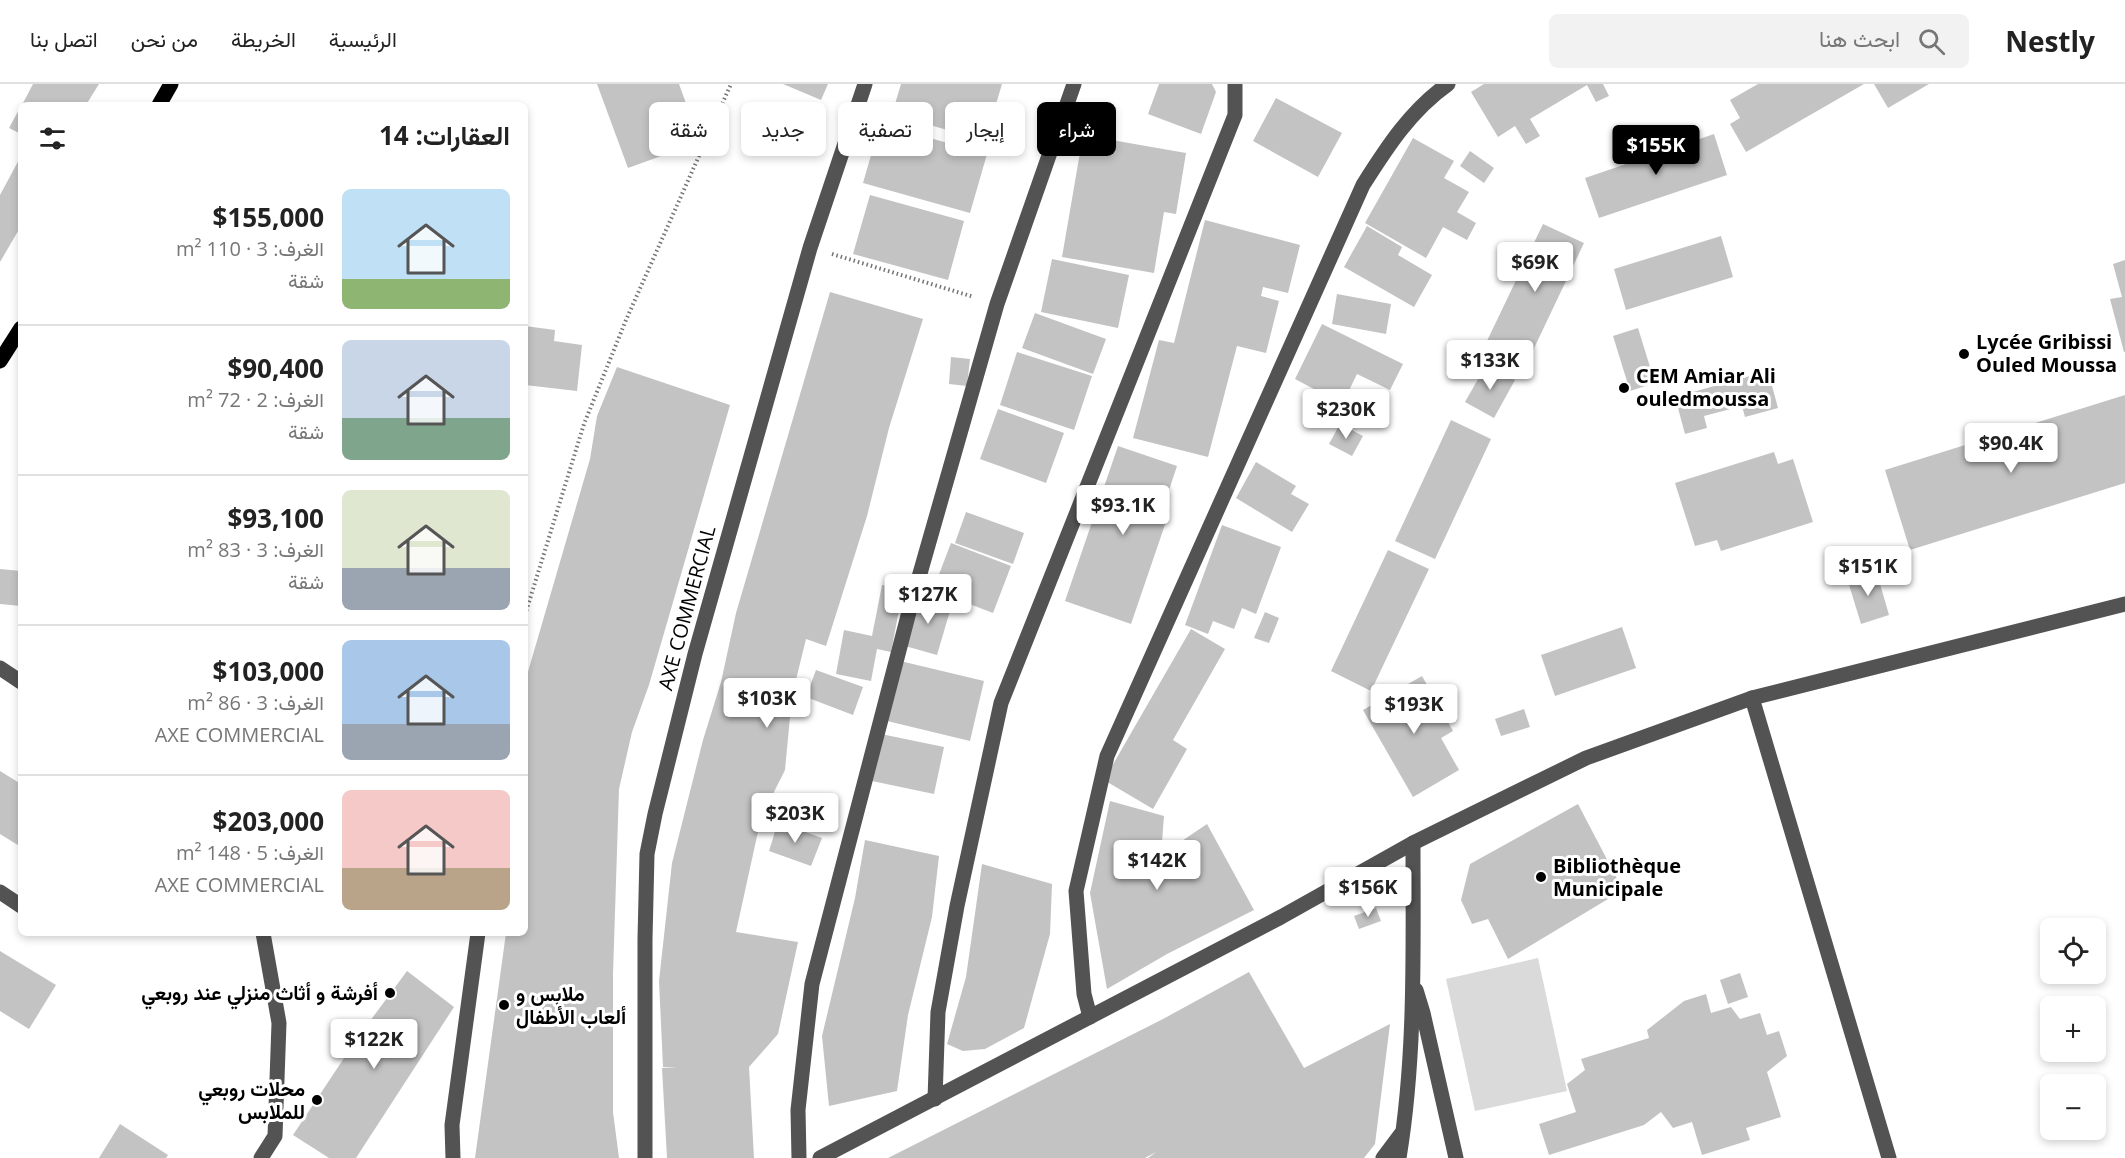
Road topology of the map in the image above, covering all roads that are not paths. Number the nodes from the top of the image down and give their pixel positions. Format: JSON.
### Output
{"nodes":[{"id":1,"x":171,"y":84,"type":"edge"},
{"id":2,"x":866,"y":84,"type":"edge"},
{"id":3,"x":1074,"y":84,"type":"edge"},
{"id":4,"x":1235,"y":84,"type":"edge"},
{"id":5,"x":1448,"y":84,"type":"edge"},
{"id":6,"x":161,"y":102,"type":"edge"},
{"id":7,"x":18,"y":333,"type":"edge"},
{"id":8,"x":0,"y":361,"type":"edge"},
{"id":9,"x":2125,"y":604,"type":"edge"},
{"id":10,"x":0,"y":668,"type":"edge"},
{"id":11,"x":18,"y":680,"type":"edge"},
{"id":12,"x":1752,"y":698,"type":"junction"},
{"id":13,"x":1413,"y":843,"type":"junction"},
{"id":14,"x":0,"y":892,"type":"edge"},
{"id":15,"x":18,"y":904,"type":"edge"},
{"id":16,"x":264,"y":936,"type":"edge"},
{"id":17,"x":478,"y":936,"type":"edge"},
{"id":18,"x":1413,"y":982,"type":"junction"},
{"id":19,"x":1090,"y":1017,"type":"junction"},
{"id":20,"x":935,"y":1099,"type":"junction"},
{"id":21,"x":1404,"y":1130,"type":"junction"},
{"id":22,"x":261,"y":1158,"type":"edge"},
{"id":23,"x":453,"y":1158,"type":"edge"},
{"id":24,"x":645,"y":1158,"type":"edge"},
{"id":25,"x":799,"y":1158,"type":"edge"},
{"id":26,"x":820,"y":1158,"type":"edge"},
{"id":27,"x":1383,"y":1158,"type":"edge"},
{"id":28,"x":1399,"y":1158,"type":"edge"},
{"id":29,"x":1456,"y":1158,"type":"edge"},
{"id":30,"x":1889,"y":1158,"type":"edge"}],
"edges":[{"from":1,"to":6,"type":"main road"},
{"from":2,"to":24,"type":"street","name":"AXE COMMERCIAL"},
{"from":3,"to":25,"type":"street"},
{"from":4,"to":20,"type":"street"},
{"from":5,"to":19,"type":"street"},
{"from":7,"to":8,"type":"main road"},
{"from":9,"to":12,"type":"street"},
{"from":10,"to":11,"type":"street"},
{"from":12,"to":13,"type":"street"},
{"from":12,"to":30,"type":"street"},
{"from":13,"to":18,"type":"street"},
{"from":13,"to":19,"type":"street"},
{"from":14,"to":15,"type":"street"},
{"from":16,"to":22,"type":"street"},
{"from":17,"to":23,"type":"street"},
{"from":18,"to":21,"type":"street"},
{"from":18,"to":29,"type":"street"},
{"from":19,"to":20,"type":"street"},
{"from":20,"to":26,"type":"street"},
{"from":21,"to":27,"type":"street"},
{"from":21,"to":28,"type":"street"}]}
